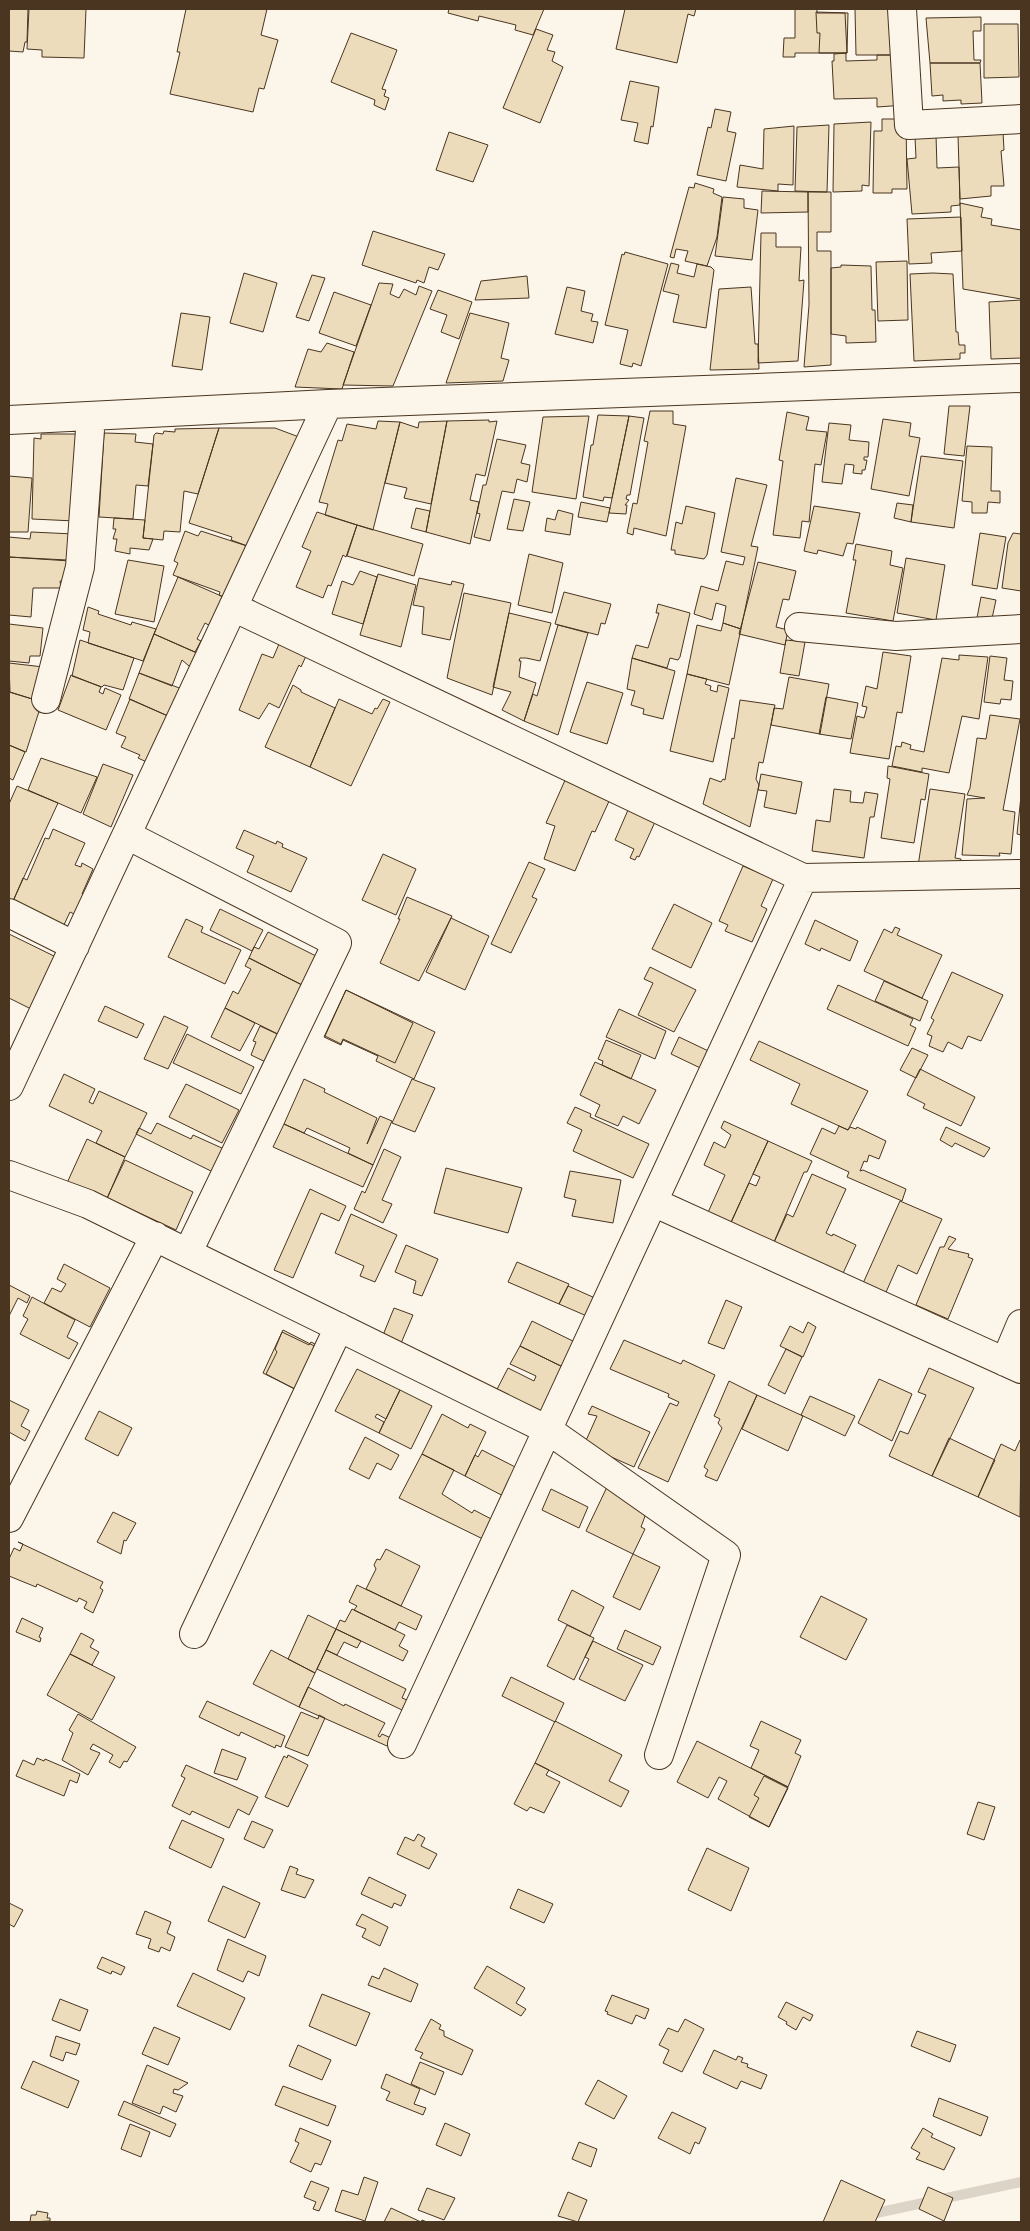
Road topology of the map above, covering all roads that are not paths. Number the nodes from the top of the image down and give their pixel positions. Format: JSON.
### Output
{"nodes":[{"id":1,"x":902,"y":9,"type":"edge"},
{"id":2,"x":1021,"y":119,"type":"edge"},
{"id":3,"x":1021,"y":378,"type":"edge"},
{"id":4,"x":328,"y":404,"type":"junction"},
{"id":5,"x":91,"y":416,"type":"junction"},
{"id":6,"x":9,"y":420,"type":"edge"},
{"id":7,"x":233,"y":607,"type":"junction"},
{"id":8,"x":799,"y":626,"type":"dead end"},
{"id":9,"x":1021,"y":629,"type":"edge"},
{"id":10,"x":46,"y":699,"type":"dead end"},
{"id":11,"x":126,"y":835,"type":"junction"},
{"id":12,"x":1021,"y":874,"type":"edge"},
{"id":13,"x":803,"y":878,"type":"junction"},
{"id":14,"x":9,"y":913,"type":"edge"},
{"id":15,"x":75,"y":946,"type":"junction"},
{"id":16,"x":9,"y":1086,"type":"edge"},
{"id":17,"x":9,"y":1175,"type":"edge"},
{"id":18,"x":653,"y":1202,"type":"junction"},
{"id":19,"x":155,"y":1236,"type":"junction"},
{"id":20,"x":188,"y":1252,"type":"junction"},
{"id":21,"x":1021,"y":1324,"type":"edge"},
{"id":22,"x":339,"y":1327,"type":"junction"},
{"id":23,"x":1013,"y":1366,"type":"edge"},
{"id":24,"x":548,"y":1430,"type":"junction"},
{"id":25,"x":9,"y":1518,"type":"edge"},
{"id":26,"x":194,"y":1634,"type":"dead end"},
{"id":27,"x":402,"y":1744,"type":"dead end"},
{"id":28,"x":660,"y":1755,"type":"dead end"}],
"edges":[{"from":1,"to":2,"type":"street"},
{"from":3,"to":4,"type":"street"},
{"from":4,"to":5,"type":"street"},
{"from":4,"to":7,"type":"street"},
{"from":5,"to":6,"type":"street"},
{"from":5,"to":10,"type":"street"},
{"from":7,"to":11,"type":"street"},
{"from":7,"to":13,"type":"street"},
{"from":8,"to":9,"type":"street"},
{"from":11,"to":15,"type":"street"},
{"from":11,"to":20,"type":"street"},
{"from":12,"to":13,"type":"street"},
{"from":13,"to":18,"type":"street"},
{"from":14,"to":15,"type":"street"},
{"from":15,"to":16,"type":"street"},
{"from":17,"to":19,"type":"street"},
{"from":18,"to":23,"type":"street"},
{"from":18,"to":24,"type":"street"},
{"from":19,"to":20,"type":"street"},
{"from":19,"to":25,"type":"street"},
{"from":20,"to":22,"type":"street"},
{"from":21,"to":23,"type":"street"},
{"from":22,"to":24,"type":"street"},
{"from":22,"to":26,"type":"street"},
{"from":24,"to":27,"type":"street"},
{"from":24,"to":28,"type":"street"}]}
